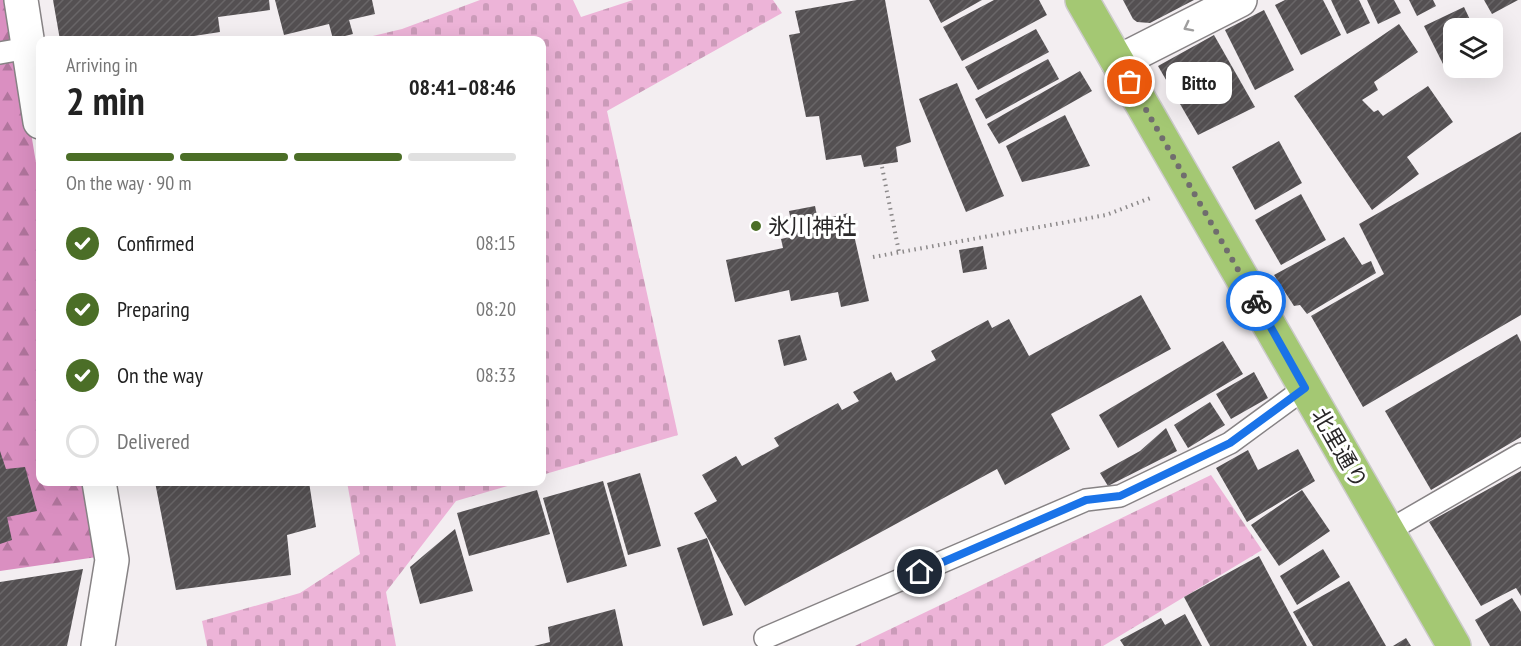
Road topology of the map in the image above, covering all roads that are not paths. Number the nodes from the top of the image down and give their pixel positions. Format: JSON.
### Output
{"nodes":[{"id":1,"x":21,"y":0,"type":"edge"},
{"id":2,"x":1082,"y":0,"type":"edge"},
{"id":3,"x":1240,"y":0,"type":"edge"},
{"id":4,"x":14,"y":50,"type":"edge"},
{"id":5,"x":1118,"y":62,"type":"junction"},
{"id":6,"x":36,"y":111,"type":"edge"},
{"id":7,"x":1305,"y":388,"type":"junction"},
{"id":8,"x":1521,"y":454,"type":"edge"},
{"id":9,"x":100,"y":486,"type":"edge"},
{"id":10,"x":1388,"y":531,"type":"junction"},
{"id":11,"x":765,"y":638,"type":"dead end"},
{"id":12,"x":98,"y":646,"type":"edge"},
{"id":13,"x":1454,"y":646,"type":"edge"}],
"edges":[{"from":1,"to":4,"type":"street"},
{"from":2,"to":5,"type":"main road","name":"北里通り"},
{"from":3,"to":5,"type":"street","one_way":true},
{"from":4,"to":6,"type":"street"},
{"from":5,"to":7,"type":"main road","name":"北里通り"},
{"from":7,"to":10,"type":"main road","name":"北里通り"},
{"from":7,"to":11,"type":"lane"},
{"from":8,"to":10,"type":"lane"},
{"from":9,"to":12,"type":"street"},
{"from":10,"to":13,"type":"main road","name":"北里通り"}]}
